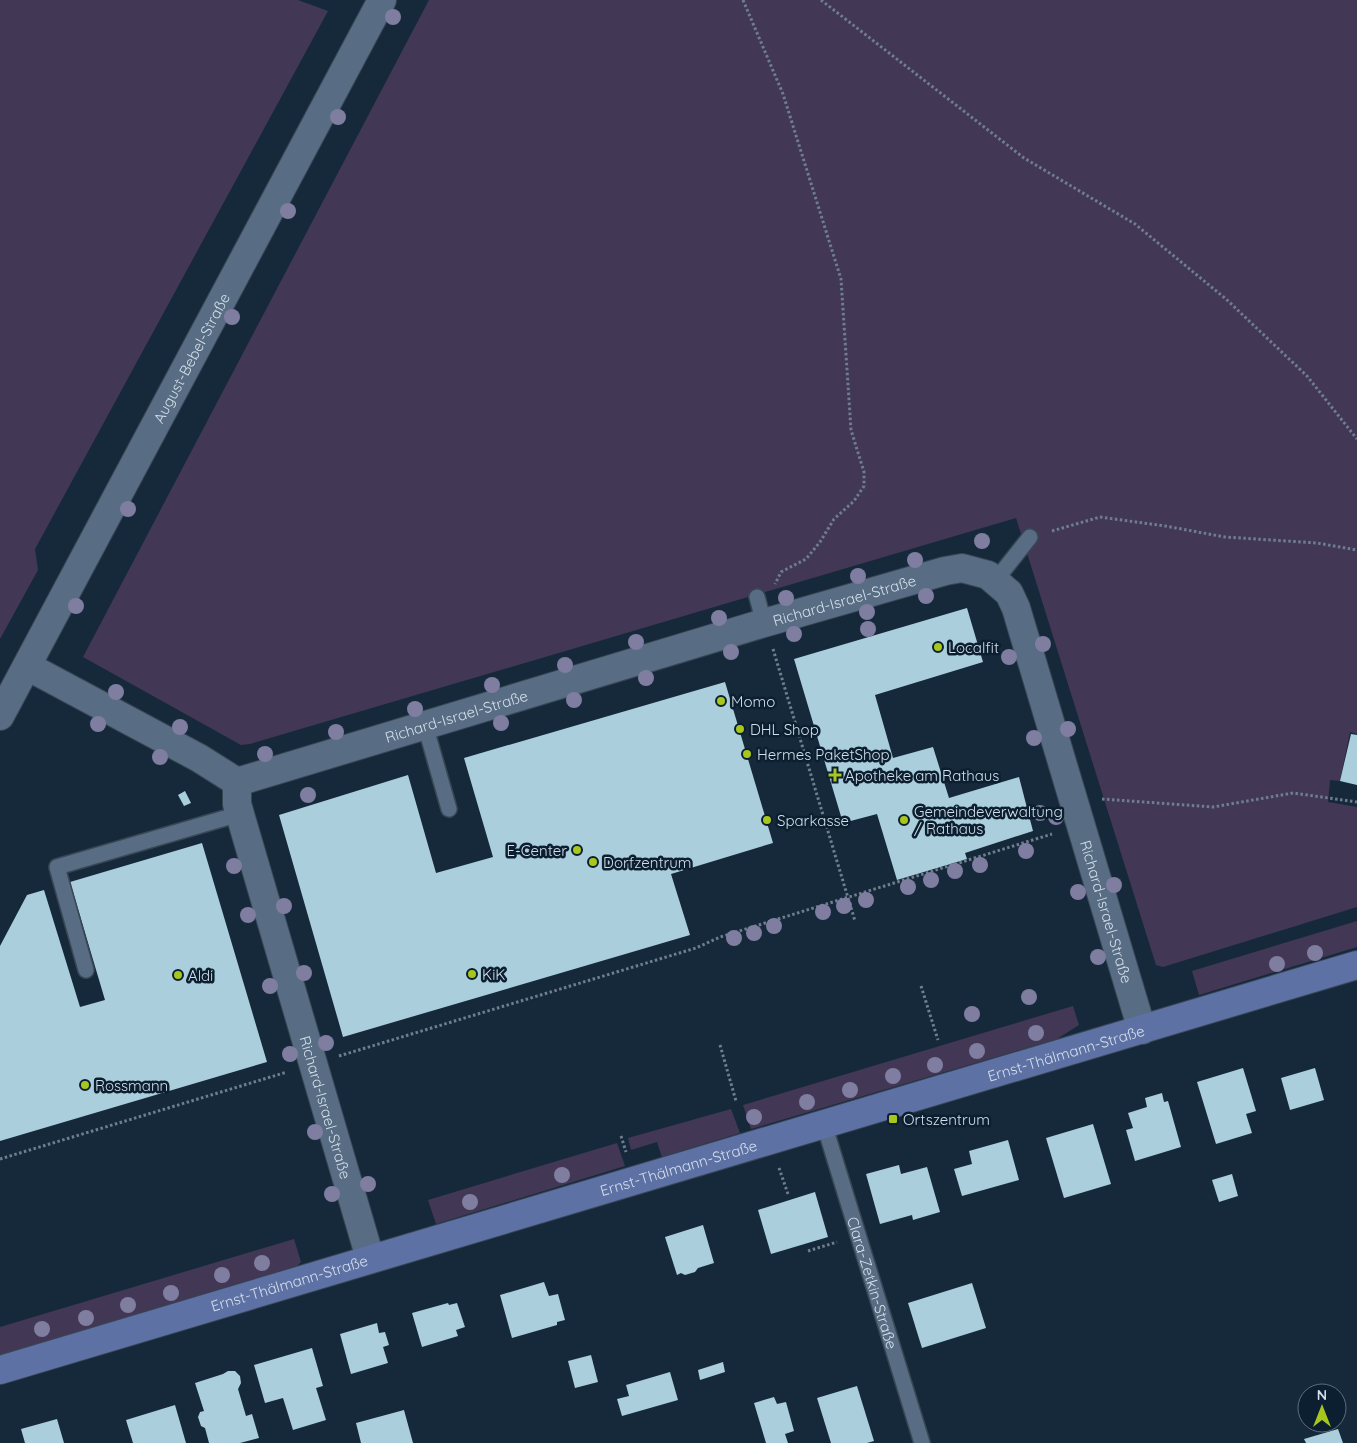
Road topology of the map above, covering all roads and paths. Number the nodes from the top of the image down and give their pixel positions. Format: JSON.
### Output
{"nodes":[{"id":1,"x":382,"y":0,"type":"edge"},
{"id":2,"x":743,"y":0,"type":"edge"},
{"id":3,"x":821,"y":0,"type":"edge"},
{"id":4,"x":1357,"y":439,"type":"edge"},
{"id":5,"x":1030,"y":536,"type":"joint"},
{"id":6,"x":1357,"y":550,"type":"edge"},
{"id":7,"x":994,"y":581,"type":"junction"},
{"id":8,"x":773,"y":586,"type":"dead end"},
{"id":9,"x":761,"y":610,"type":"junction"},
{"id":10,"x":27,"y":666,"type":"junction"},
{"id":11,"x":0,"y":716,"type":"edge"},
{"id":12,"x":425,"y":725,"type":"junction"},
{"id":13,"x":237,"y":782,"type":"junction"},
{"id":14,"x":1096,"y":798,"type":"dead end"},
{"id":15,"x":1357,"y":802,"type":"edge"},
{"id":16,"x":449,"y":809,"type":"dead end"},
{"id":17,"x":239,"y":814,"type":"junction"},
{"id":18,"x":1052,"y":834,"type":"dead end"},
{"id":19,"x":848,"y":897,"type":"junction"},
{"id":20,"x":855,"y":921,"type":"dead end"},
{"id":21,"x":1357,"y":965,"type":"edge"},
{"id":22,"x":86,"y":970,"type":"dead end"},
{"id":23,"x":921,"y":986,"type":"dead end"},
{"id":24,"x":1142,"y":1030,"type":"junction"},
{"id":25,"x":938,"y":1040,"type":"dead end"},
{"id":26,"x":720,"y":1045,"type":"dead end"},
{"id":27,"x":338,"y":1056,"type":"dead end"},
{"id":28,"x":287,"y":1072,"type":"dead end"},
{"id":29,"x":736,"y":1101,"type":"dead end"},
{"id":30,"x":824,"y":1124,"type":"junction"},
{"id":31,"x":621,"y":1136,"type":"dead end"},
{"id":32,"x":626,"y":1151,"type":"dead end"},
{"id":33,"x":0,"y":1159,"type":"edge"},
{"id":34,"x":777,"y":1160,"type":"dead end"},
{"id":35,"x":788,"y":1194,"type":"dead end"},
{"id":36,"x":370,"y":1258,"type":"junction"},
{"id":37,"x":0,"y":1370,"type":"edge"},
{"id":38,"x":922,"y":1443,"type":"edge"}],
"edges":[{"from":1,"to":10,"type":"street","name":"August-Bebel-Straße"},
{"from":2,"to":8,"type":"path"},
{"from":3,"to":4,"type":"path"},
{"from":5,"to":6,"type":"path"},
{"from":5,"to":7,"type":"lane"},
{"from":7,"to":9,"type":"street","name":"Richard-Israel-Straße"},
{"from":7,"to":24,"type":"street","name":"Richard-Israel-Straße"},
{"from":9,"to":12,"type":"street","name":"Richard-Israel-Straße"},
{"from":9,"to":19,"type":"path"},
{"from":10,"to":11,"type":"street","name":"August-Bebel-Straße"},
{"from":10,"to":13,"type":"street"},
{"from":12,"to":13,"type":"street","name":"Richard-Israel-Straße"},
{"from":12,"to":16,"type":"lane"},
{"from":13,"to":17,"type":"street","name":"Richard-Israel-Straße"},
{"from":14,"to":15,"type":"path"},
{"from":17,"to":22,"type":"lane"},
{"from":17,"to":36,"type":"street","name":"Richard-Israel-Straße"},
{"from":18,"to":19,"type":"path"},
{"from":19,"to":20,"type":"path"},
{"from":19,"to":27,"type":"path"},
{"from":21,"to":24,"type":"street","name":"Ernst-Thälmann-Straße"},
{"from":23,"to":25,"type":"path"},
{"from":24,"to":30,"type":"street","name":"Ernst-Thälmann-Straße"},
{"from":26,"to":29,"type":"path"},
{"from":28,"to":33,"type":"path"},
{"from":30,"to":36,"type":"street","name":"Ernst-Thälmann-Straße"},
{"from":30,"to":38,"type":"lane","name":"Clara-Zetkin-Straße"},
{"from":31,"to":32,"type":"path"},
{"from":34,"to":35,"type":"path"},
{"from":36,"to":37,"type":"street","name":"Ernst-Thälmann-Straße"}]}
